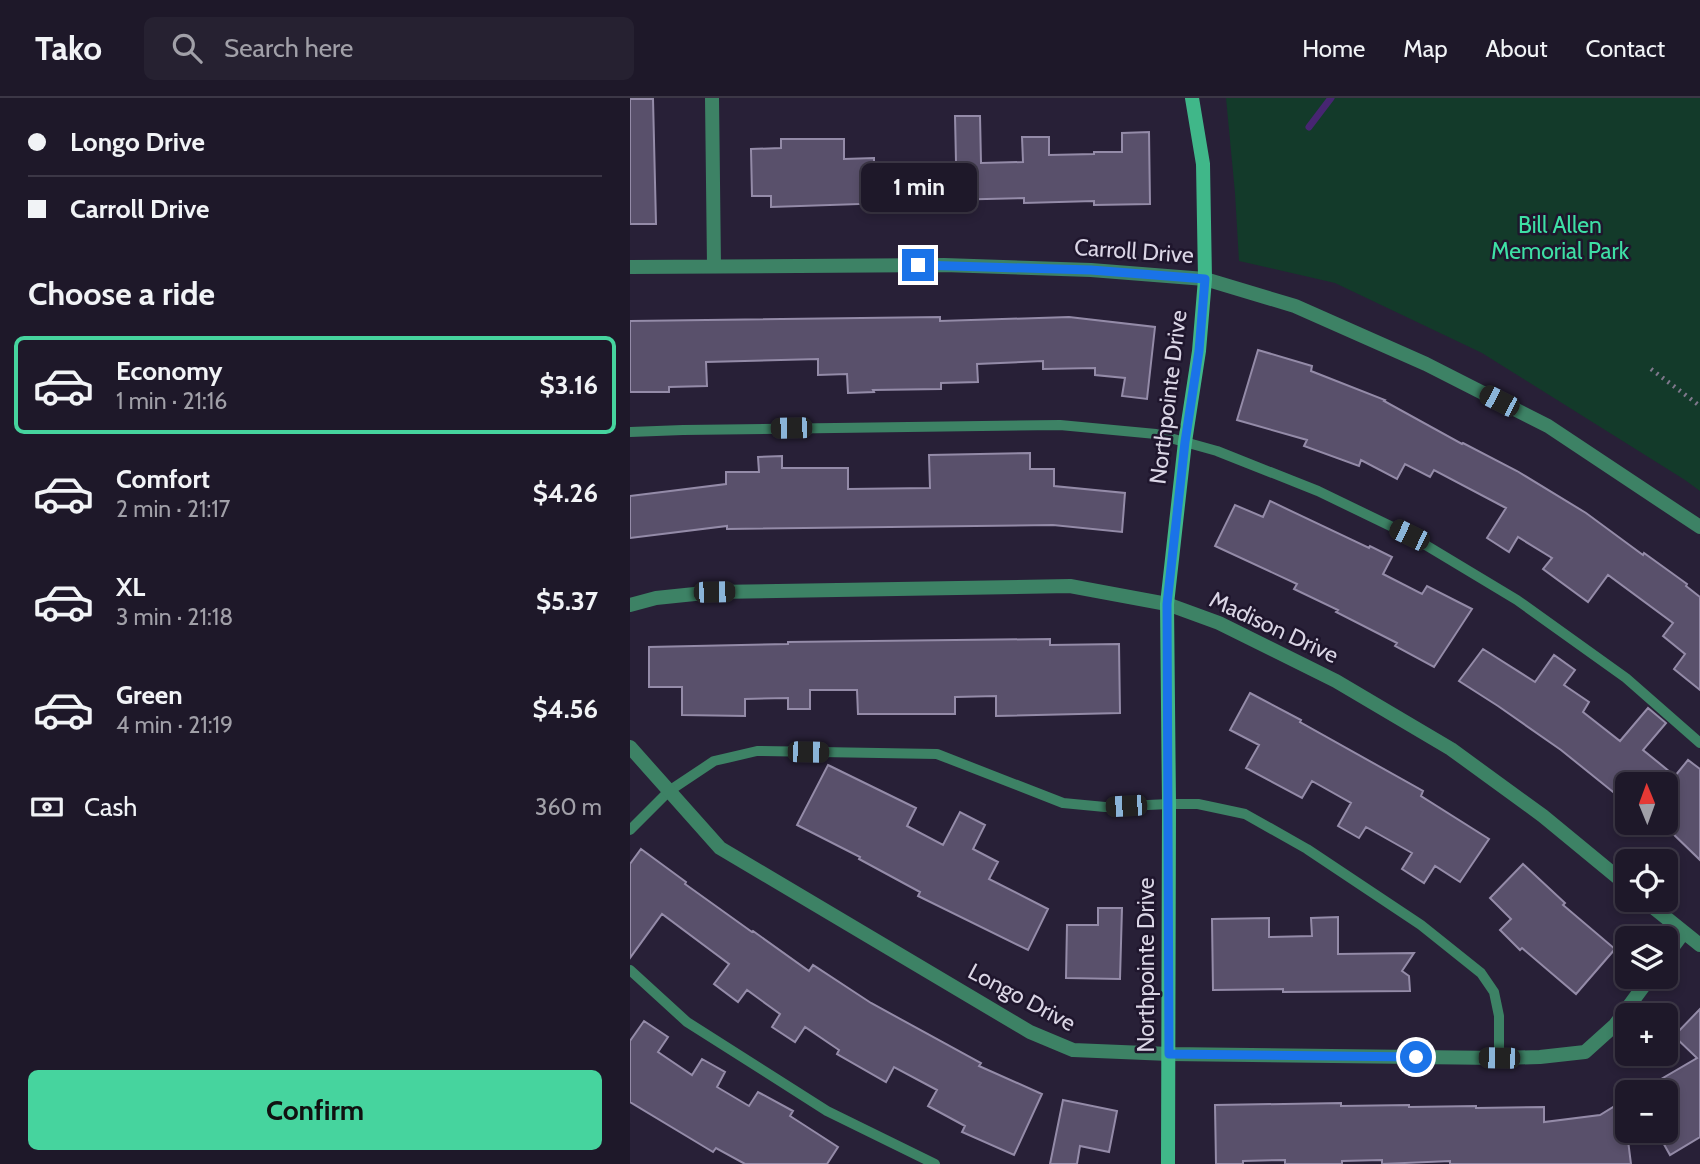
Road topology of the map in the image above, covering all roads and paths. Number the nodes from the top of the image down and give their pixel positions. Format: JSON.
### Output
{"nodes":[{"id":1,"x":714,"y":98,"type":"edge"},
{"id":2,"x":1192,"y":98,"type":"edge"},
{"id":3,"x":714,"y":266,"type":"junction"},
{"id":4,"x":630,"y":267,"type":"edge"},
{"id":5,"x":1205,"y":279,"type":"junction"},
{"id":6,"x":1651,"y":369,"type":"dead end"},
{"id":7,"x":1700,"y":406,"type":"edge"},
{"id":8,"x":630,"y":432,"type":"edge"},
{"id":9,"x":1185,"y":442,"type":"junction"},
{"id":10,"x":1700,"y":527,"type":"edge"},
{"id":11,"x":1167,"y":604,"type":"junction"},
{"id":12,"x":630,"y":605,"type":"edge"},
{"id":13,"x":1700,"y":743,"type":"edge"},
{"id":14,"x":630,"y":747,"type":"edge"},
{"id":15,"x":669,"y":791,"type":"junction"},
{"id":16,"x":1169,"y":804,"type":"junction"},
{"id":17,"x":630,"y":830,"type":"edge"},
{"id":18,"x":1615,"y":875,"type":"edge"},
{"id":19,"x":1660,"y":912,"type":"edge"},
{"id":20,"x":1694,"y":937,"type":"edge"},
{"id":21,"x":1678,"y":948,"type":"edge"},
{"id":22,"x":630,"y":970,"type":"edge"},
{"id":23,"x":1641,"y":989,"type":"edge"},
{"id":24,"x":1169,"y":1054,"type":"junction"},
{"id":25,"x":1499,"y":1058,"type":"junction"},
{"id":26,"x":935,"y":1164,"type":"edge"},
{"id":27,"x":1168,"y":1164,"type":"edge"}],
"edges":[{"from":1,"to":3,"type":"street"},
{"from":2,"to":5,"type":"street","name":"Northpointe Drive"},
{"from":3,"to":4,"type":"street","name":"Carroll Drive"},
{"from":3,"to":5,"type":"street","name":"Carroll Drive"},
{"from":5,"to":9,"type":"street","name":"Northpointe Drive"},
{"from":5,"to":10,"type":"street","name":"Carroll Drive"},
{"from":6,"to":7,"type":"path"},
{"from":8,"to":9,"type":"lane"},
{"from":9,"to":11,"type":"street","name":"Northpointe Drive"},
{"from":9,"to":13,"type":"lane"},
{"from":11,"to":12,"type":"street","name":"Madison Drive"},
{"from":11,"to":16,"type":"street","name":"Northpointe Drive"},
{"from":11,"to":18,"type":"street","name":"Madison Drive"},
{"from":14,"to":15,"type":"street","name":"Longo Drive"},
{"from":15,"to":16,"type":"lane"},
{"from":15,"to":17,"type":"lane"},
{"from":15,"to":24,"type":"street","name":"Longo Drive"},
{"from":16,"to":24,"type":"street","name":"Northpointe Drive"},
{"from":16,"to":25,"type":"lane"},
{"from":19,"to":20,"type":"street"},
{"from":20,"to":21,"type":"street"},
{"from":22,"to":26,"type":"lane"},
{"from":23,"to":25,"type":"street","name":"Longo Drive"},
{"from":24,"to":25,"type":"street","name":"Longo Drive"},
{"from":24,"to":27,"type":"street","name":"Northpointe Drive"}]}
